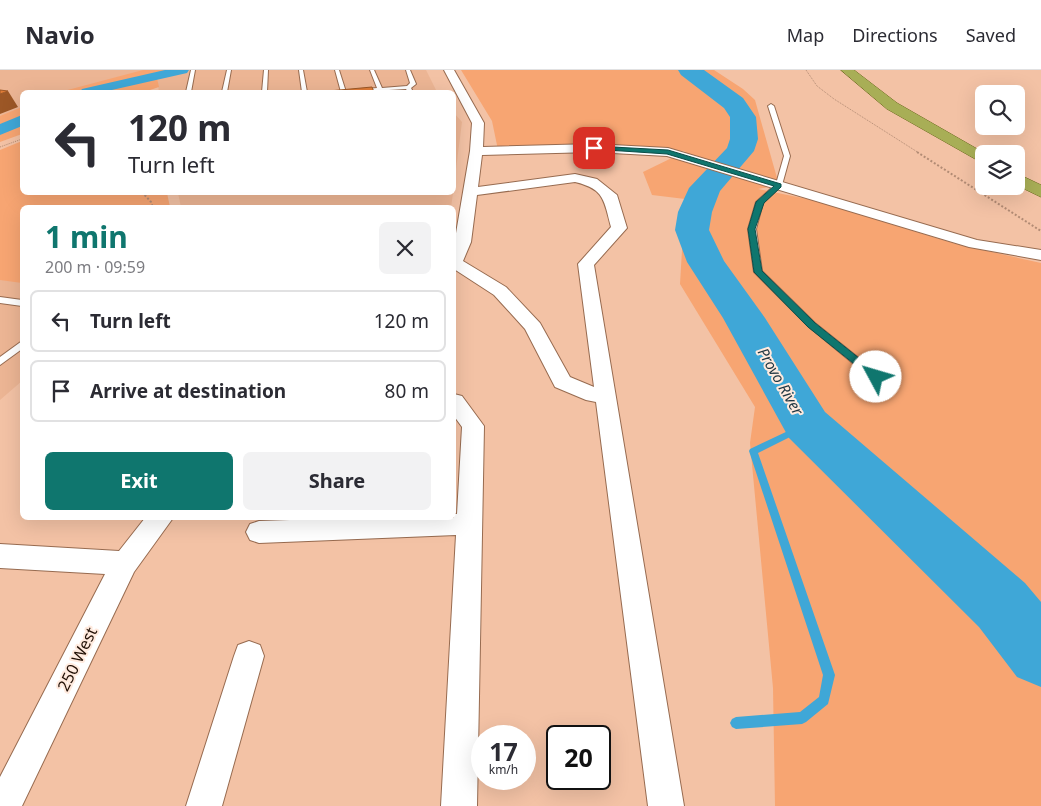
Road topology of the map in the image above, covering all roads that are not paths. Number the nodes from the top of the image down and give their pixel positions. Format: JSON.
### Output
{"nodes":[{"id":1,"x":193,"y":70,"type":"edge"},
{"id":2,"x":229,"y":70,"type":"edge"},
{"id":3,"x":266,"y":70,"type":"edge"},
{"id":4,"x":301,"y":70,"type":"edge"},
{"id":5,"x":337,"y":70,"type":"edge"},
{"id":6,"x":372,"y":70,"type":"edge"},
{"id":7,"x":408,"y":70,"type":"edge"},
{"id":8,"x":448,"y":70,"type":"edge"},
{"id":9,"x":842,"y":70,"type":"edge"},
{"id":10,"x":850,"y":73,"type":"edge"},
{"id":11,"x":188,"y":90,"type":"edge"},
{"id":12,"x":224,"y":90,"type":"edge"},
{"id":13,"x":265,"y":90,"type":"edge"},
{"id":14,"x":305,"y":90,"type":"edge"},
{"id":15,"x":343,"y":90,"type":"edge"},
{"id":16,"x":380,"y":90,"type":"joint"},
{"id":17,"x":409,"y":90,"type":"edge"},
{"id":18,"x":770,"y":106,"type":"dead end"},
{"id":19,"x":476,"y":150,"type":"junction"},
{"id":20,"x":975,"y":154,"type":"edge"},
{"id":21,"x":1025,"y":183,"type":"edge"},
{"id":22,"x":779,"y":186,"type":"junction"},
{"id":23,"x":470,"y":192,"type":"junction"},
{"id":24,"x":1041,"y":192,"type":"edge"},
{"id":25,"x":1041,"y":255,"type":"edge"},
{"id":26,"x":456,"y":259,"type":"edge"},
{"id":27,"x":456,"y":265,"type":"edge"},
{"id":28,"x":0,"y":300,"type":"edge"},
{"id":29,"x":20,"y":303,"type":"edge"},
{"id":30,"x":20,"y":346,"type":"edge"},
{"id":31,"x":0,"y":362,"type":"edge"},
{"id":32,"x":876,"y":377,"type":"dead end"},
{"id":33,"x":605,"y":395,"type":"junction"},
{"id":34,"x":456,"y":404,"type":"edge"},
{"id":35,"x":158,"y":520,"type":"edge"},
{"id":36,"x":470,"y":524,"type":"junction"},
{"id":37,"x":259,"y":532,"type":"dead end"},
{"id":38,"x":0,"y":556,"type":"edge"},
{"id":39,"x":125,"y":563,"type":"junction"},
{"id":40,"x":249,"y":656,"type":"dead end"},
{"id":41,"x":4,"y":806,"type":"edge"},
{"id":42,"x":204,"y":806,"type":"edge"},
{"id":43,"x":459,"y":806,"type":"edge"},
{"id":44,"x":666,"y":806,"type":"edge"}],
"edges":[{"from":1,"to":11,"type":"lane"},
{"from":2,"to":12,"type":"lane"},
{"from":3,"to":13,"type":"lane"},
{"from":4,"to":14,"type":"lane"},
{"from":5,"to":15,"type":"lane"},
{"from":6,"to":16,"type":"lane"},
{"from":7,"to":17,"type":"lane"},
{"from":8,"to":19,"type":"street"},
{"from":9,"to":10,"type":"highway"},
{"from":10,"to":20,"type":"highway"},
{"from":16,"to":17,"type":"lane"},
{"from":18,"to":22,"type":"lane"},
{"from":19,"to":22,"type":"street"},
{"from":19,"to":23,"type":"street"},
{"from":21,"to":24,"type":"highway"},
{"from":22,"to":25,"type":"street"},
{"from":22,"to":32,"type":"lane"},
{"from":23,"to":26,"type":"street"},
{"from":23,"to":33,"type":"street"},
{"from":27,"to":33,"type":"street"},
{"from":28,"to":29,"type":"lane"},
{"from":30,"to":31,"type":"lane"},
{"from":33,"to":44,"type":"street"},
{"from":34,"to":36,"type":"street"},
{"from":35,"to":39,"type":"street","name":"250 West"},
{"from":36,"to":37,"type":"street"},
{"from":36,"to":43,"type":"street"},
{"from":38,"to":39,"type":"street"},
{"from":39,"to":41,"type":"street","name":"250 West"},
{"from":40,"to":42,"type":"street"}]}
